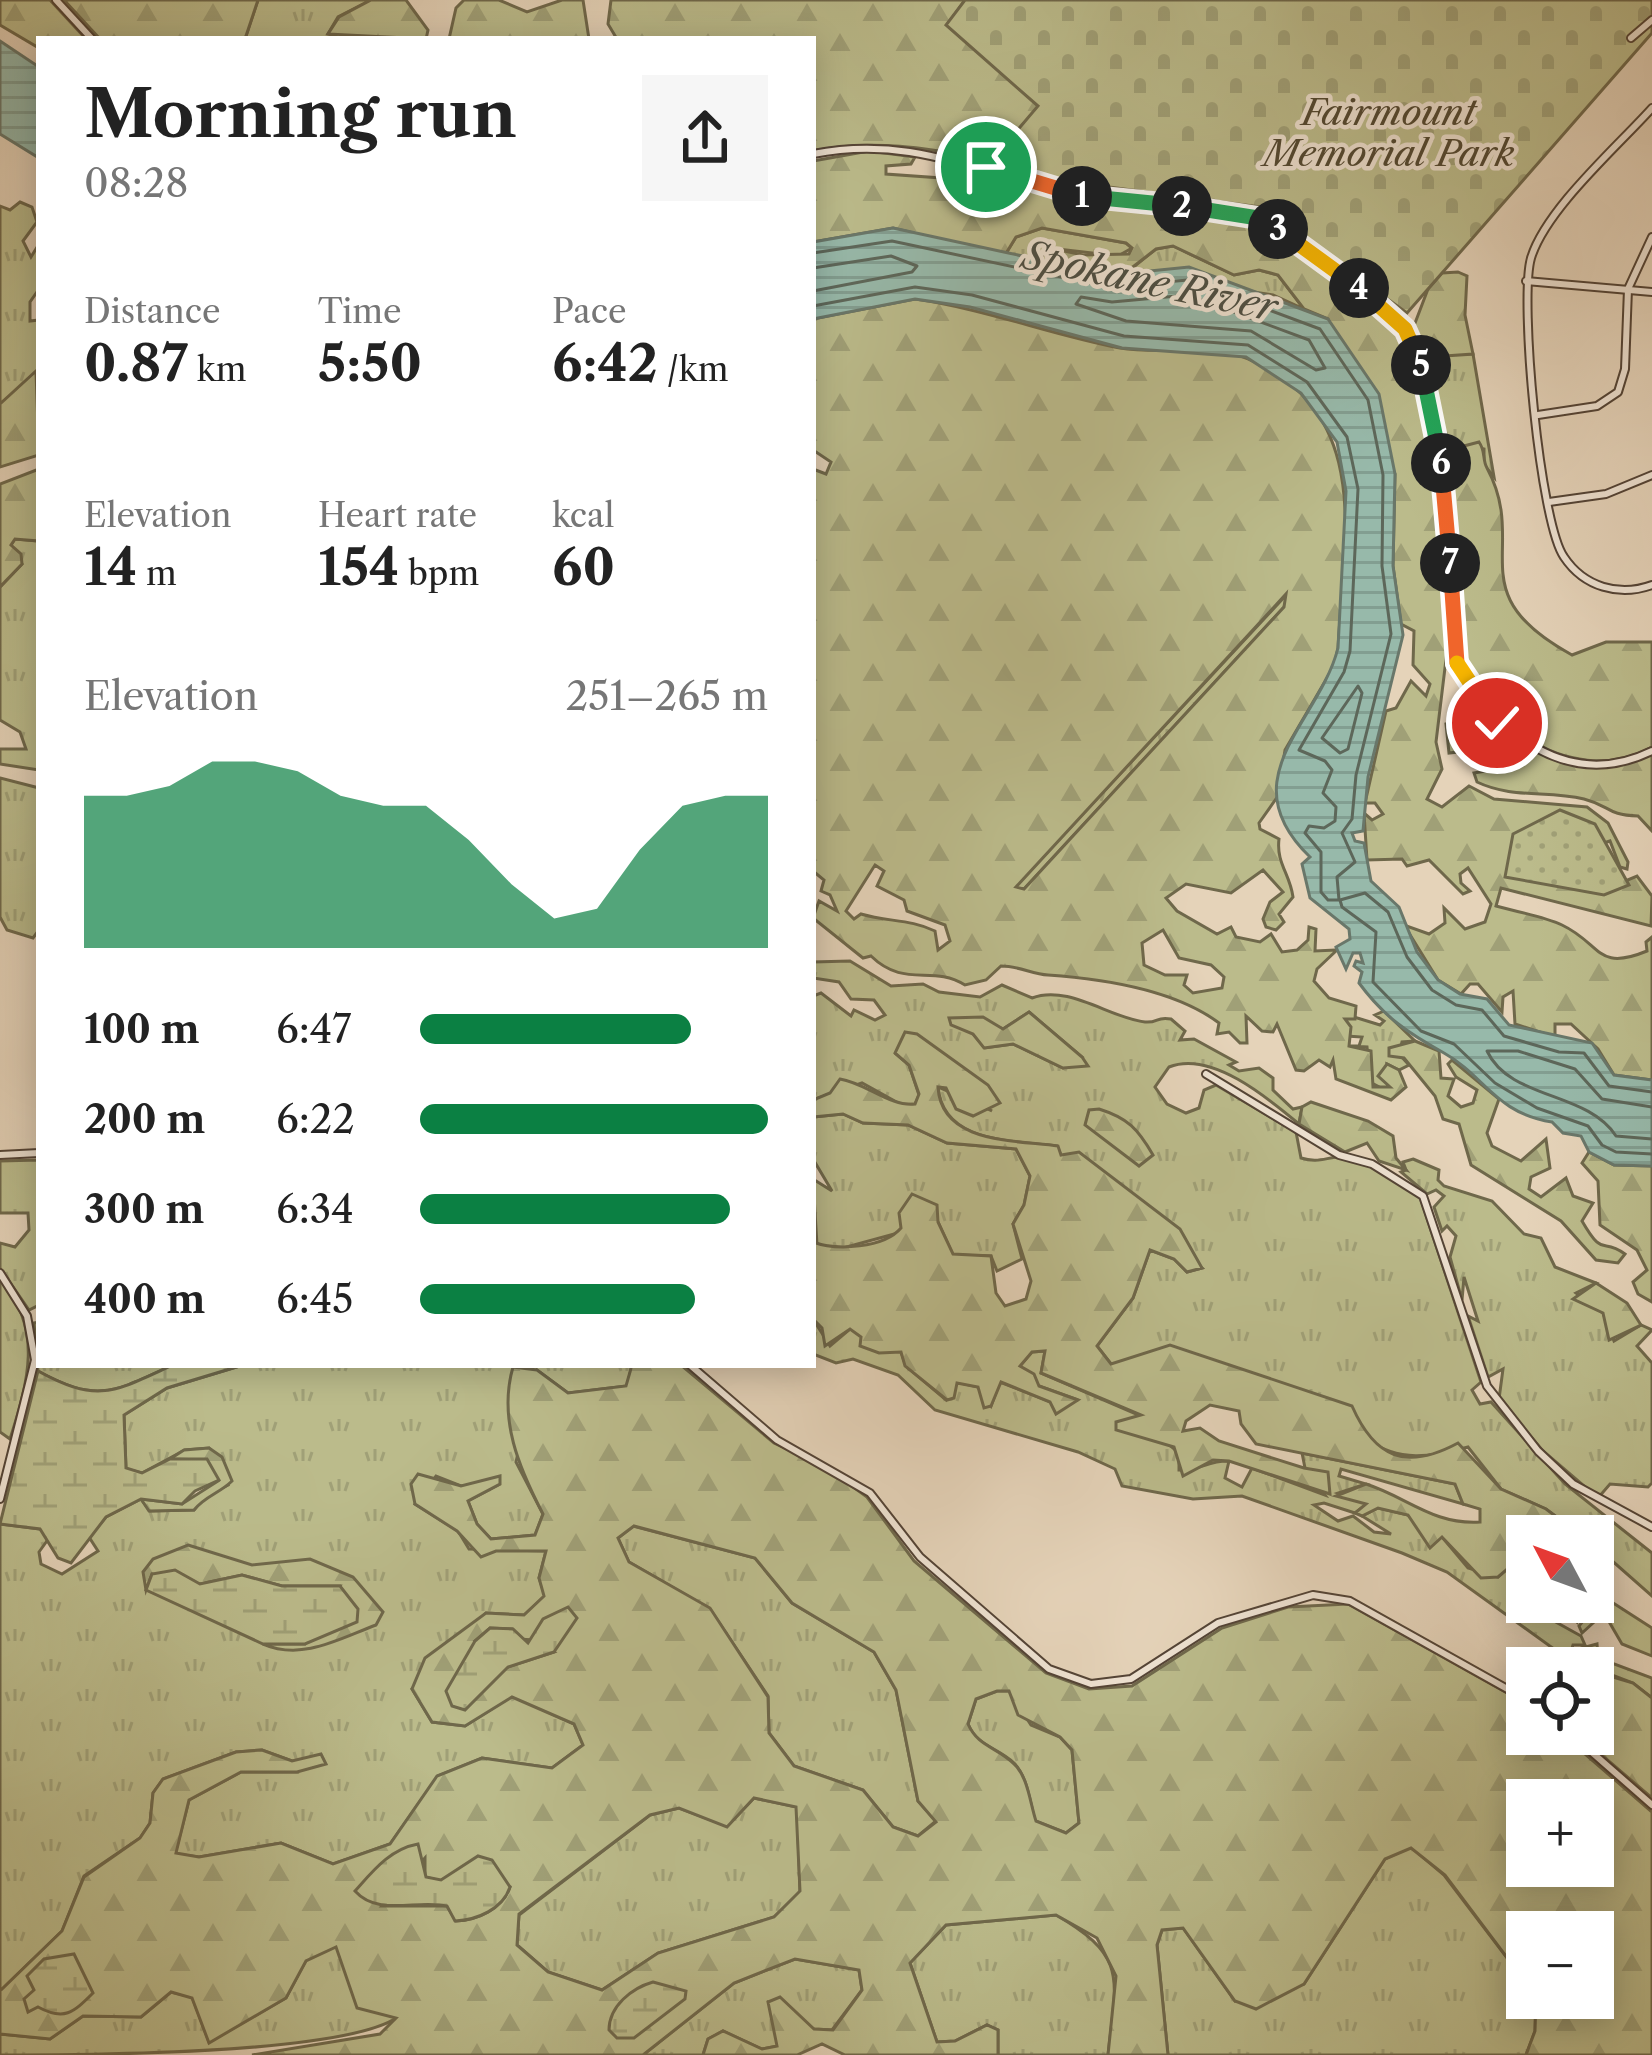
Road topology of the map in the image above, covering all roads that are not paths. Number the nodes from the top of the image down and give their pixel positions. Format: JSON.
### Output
{"nodes":[{"id":1,"x":56,"y":0,"type":"edge"},
{"id":2,"x":1652,"y":20,"type":"edge"},
{"id":3,"x":89,"y":36,"type":"edge"},
{"id":4,"x":1631,"y":38,"type":"dead end"},
{"id":5,"x":1652,"y":108,"type":"edge"},
{"id":6,"x":816,"y":153,"type":"edge"},
{"id":7,"x":1652,"y":237,"type":"edge"},
{"id":8,"x":1526,"y":281,"type":"junction"},
{"id":9,"x":1628,"y":289,"type":"junction"},
{"id":10,"x":1652,"y":292,"type":"edge"},
{"id":11,"x":1538,"y":415,"type":"junction"},
{"id":12,"x":1652,"y":475,"type":"edge"},
{"id":13,"x":1549,"y":502,"type":"junction"},
{"id":14,"x":1652,"y":585,"type":"edge"},
{"id":15,"x":1652,"y":751,"type":"edge"},
{"id":16,"x":1206,"y":1074,"type":"dead end"},
{"id":17,"x":36,"y":1153,"type":"edge"},
{"id":18,"x":0,"y":1155,"type":"edge"},
{"id":19,"x":0,"y":1274,"type":"edge"},
{"id":20,"x":693,"y":1368,"type":"edge"},
{"id":21,"x":0,"y":1499,"type":"edge"},
{"id":22,"x":1652,"y":1527,"type":"edge"},
{"id":23,"x":1506,"y":1688,"type":"edge"},
{"id":24,"x":1595,"y":1755,"type":"edge"},
{"id":25,"x":1652,"y":1805,"type":"edge"}],
"edges":[{"from":1,"to":3,"type":"street"},
{"from":2,"to":4,"type":"street"},
{"from":5,"to":8,"type":"street"},
{"from":6,"to":15,"type":"street"},
{"from":7,"to":9,"type":"street"},
{"from":8,"to":9,"type":"street"},
{"from":8,"to":11,"type":"street"},
{"from":9,"to":10,"type":"street"},
{"from":9,"to":11,"type":"street"},
{"from":11,"to":13,"type":"street"},
{"from":12,"to":13,"type":"street"},
{"from":13,"to":14,"type":"street"},
{"from":16,"to":22,"type":"street"},
{"from":17,"to":18,"type":"street"},
{"from":19,"to":21,"type":"street"},
{"from":20,"to":23,"type":"street"},
{"from":24,"to":25,"type":"street"}]}
